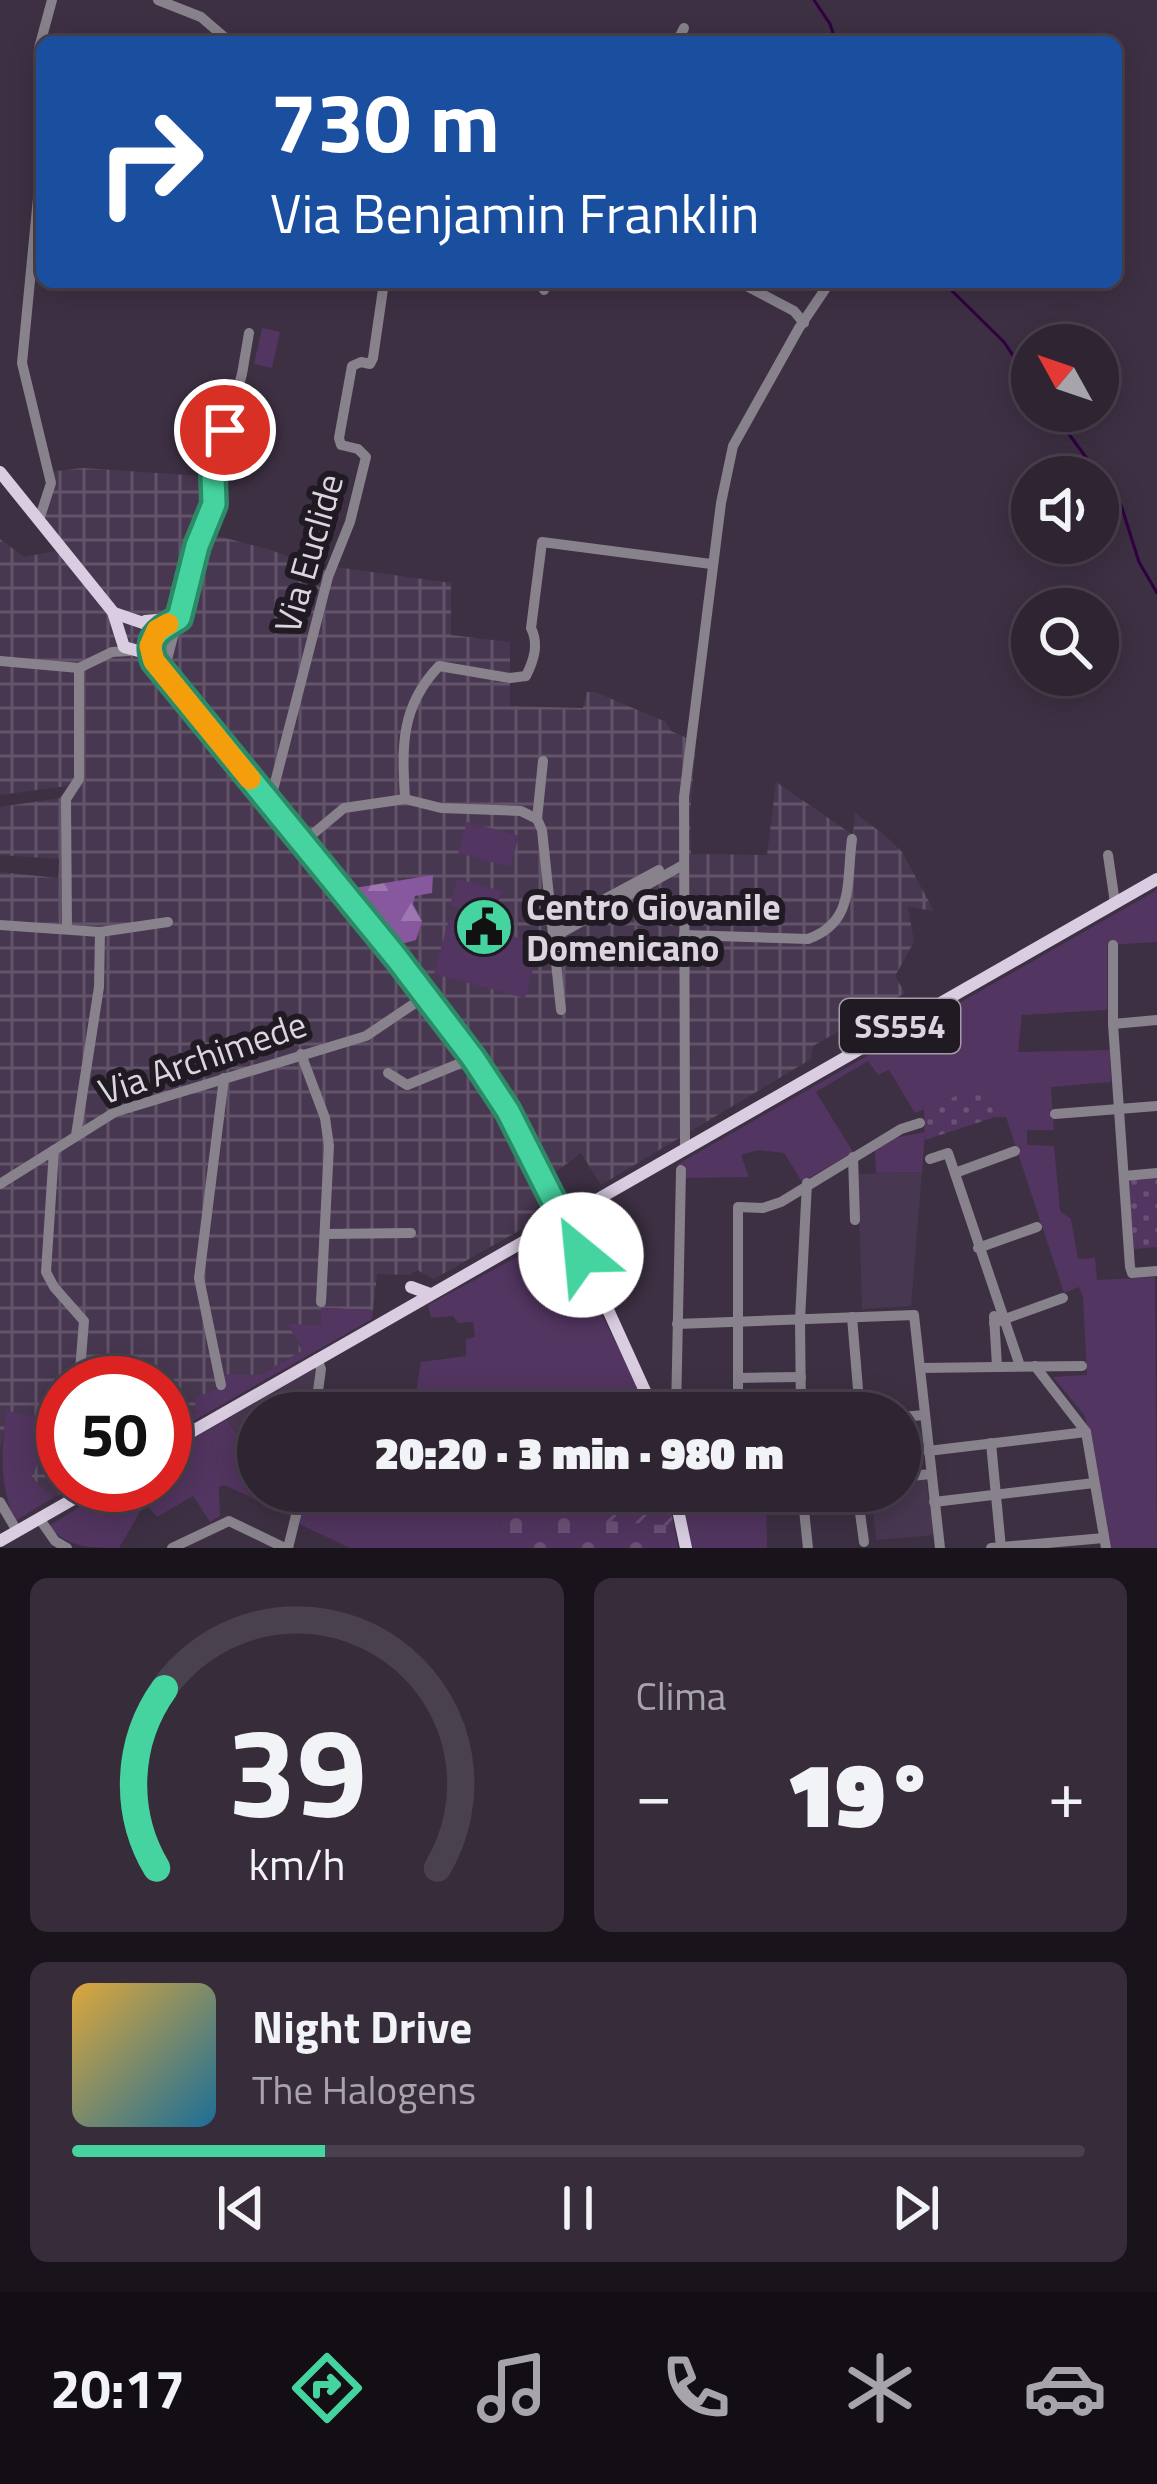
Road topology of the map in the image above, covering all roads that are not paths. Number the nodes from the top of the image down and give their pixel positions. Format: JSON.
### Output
{"nodes":[{"id":1,"x":52,"y":0,"type":"edge"},
{"id":2,"x":158,"y":0,"type":"edge"},
{"id":3,"x":684,"y":28,"type":"dead end"},
{"id":4,"x":42,"y":36,"type":"edge"},
{"id":5,"x":223,"y":36,"type":"edge"},
{"id":6,"x":680,"y":36,"type":"edge"},
{"id":7,"x":36,"y":225,"type":"edge"},
{"id":8,"x":383,"y":288,"type":"edge"},
{"id":9,"x":751,"y":288,"type":"edge"},
{"id":10,"x":826,"y":288,"type":"edge"},
{"id":11,"x":804,"y":323,"type":"junction"},
{"id":12,"x":249,"y":333,"type":"dead end"},
{"id":13,"x":0,"y":472,"type":"edge"},
{"id":14,"x":39,"y":520,"type":"junction"},
{"id":15,"x":711,"y":565,"type":"junction"},
{"id":16,"x":179,"y":618,"type":"junction"},
{"id":17,"x":138,"y":643,"type":"junction"},
{"id":18,"x":0,"y":661,"type":"edge"},
{"id":19,"x":79,"y":668,"type":"junction"},
{"id":20,"x":542,"y":760,"type":"dead end"},
{"id":21,"x":405,"y":799,"type":"junction"},
{"id":22,"x":270,"y":802,"type":"junction"},
{"id":23,"x":537,"y":819,"type":"junction"},
{"id":24,"x":852,"y":839,"type":"dead end"},
{"id":25,"x":302,"y":843,"type":"junction"},
{"id":26,"x":1108,"y":855,"type":"dead end"},
{"id":27,"x":683,"y":861,"type":"junction"},
{"id":28,"x":1157,"y":879,"type":"edge"},
{"id":29,"x":1115,"y":903,"type":"junction"},
{"id":30,"x":168,"y":922,"type":"dead end"},
{"id":31,"x":0,"y":925,"type":"edge"},
{"id":32,"x":67,"y":929,"type":"junction"},
{"id":33,"x":100,"y":932,"type":"junction"},
{"id":34,"x":554,"y":932,"type":"junction"},
{"id":35,"x":684,"y":935,"type":"junction"},
{"id":36,"x":1113,"y":945,"type":"dead end"},
{"id":37,"x":427,"y":995,"type":"junction"},
{"id":38,"x":561,"y":1010,"type":"dead end"},
{"id":39,"x":1157,"y":1020,"type":"edge"},
{"id":40,"x":1113,"y":1024,"type":"junction"},
{"id":41,"x":301,"y":1054,"type":"junction"},
{"id":42,"x":473,"y":1058,"type":"junction"},
{"id":43,"x":388,"y":1073,"type":"dead end"},
{"id":44,"x":224,"y":1078,"type":"junction"},
{"id":45,"x":1157,"y":1106,"type":"edge"},
{"id":46,"x":1119,"y":1109,"type":"junction"},
{"id":47,"x":1055,"y":1114,"type":"dead end"},
{"id":48,"x":920,"y":1123,"type":"dead end"},
{"id":49,"x":76,"y":1135,"type":"junction"},
{"id":50,"x":54,"y":1150,"type":"junction"},
{"id":51,"x":685,"y":1150,"type":"junction"},
{"id":52,"x":1016,"y":1151,"type":"dead end"},
{"id":53,"x":853,"y":1157,"type":"junction"},
{"id":54,"x":930,"y":1159,"type":"dead end"},
{"id":55,"x":681,"y":1170,"type":"dead end"},
{"id":56,"x":1157,"y":1173,"type":"edge"},
{"id":57,"x":955,"y":1174,"type":"junction"},
{"id":58,"x":1124,"y":1176,"type":"junction"},
{"id":59,"x":807,"y":1183,"type":"junction"},
{"id":60,"x":0,"y":1184,"type":"edge"},
{"id":61,"x":549,"y":1193,"type":"junction"},
{"id":62,"x":597,"y":1200,"type":"junction"},
{"id":63,"x":561,"y":1219,"type":"junction"},
{"id":64,"x":855,"y":1220,"type":"dead end"},
{"id":65,"x":1037,"y":1227,"type":"dead end"},
{"id":66,"x":411,"y":1233,"type":"dead end"},
{"id":67,"x":325,"y":1234,"type":"junction"},
{"id":68,"x":524,"y":1240,"type":"junction"},
{"id":69,"x":579,"y":1246,"type":"junction"},
{"id":70,"x":978,"y":1248,"type":"junction"},
{"id":71,"x":1157,"y":1271,"type":"edge"},
{"id":72,"x":411,"y":1287,"type":"dead end"},
{"id":73,"x":430,"y":1294,"type":"junction"},
{"id":74,"x":1064,"y":1298,"type":"dead end"},
{"id":75,"x":321,"y":1302,"type":"dead end"},
{"id":76,"x":384,"y":1304,"type":"dead end"},
{"id":77,"x":852,"y":1317,"type":"junction"},
{"id":78,"x":800,"y":1320,"type":"junction"},
{"id":79,"x":999,"y":1321,"type":"junction"},
{"id":80,"x":737,"y":1322,"type":"junction"},
{"id":81,"x":677,"y":1324,"type":"junction"},
{"id":82,"x":376,"y":1326,"type":"junction"},
{"id":83,"x":81,"y":1356,"type":"edge"},
{"id":84,"x":317,"y":1359,"type":"junction"},
{"id":85,"x":998,"y":1366,"type":"junction"},
{"id":86,"x":1020,"y":1366,"type":"junction"},
{"id":87,"x":1035,"y":1366,"type":"junction"},
{"id":88,"x":1082,"y":1366,"type":"dead end"},
{"id":89,"x":920,"y":1368,"type":"junction"},
{"id":90,"x":801,"y":1377,"type":"junction"},
{"id":91,"x":738,"y":1378,"type":"junction"},
{"id":92,"x":221,"y":1385,"type":"dead end"},
{"id":93,"x":318,"y":1392,"type":"edge"},
{"id":94,"x":647,"y":1392,"type":"edge"},
{"id":95,"x":675,"y":1392,"type":"edge"},
{"id":96,"x":738,"y":1392,"type":"edge"},
{"id":97,"x":801,"y":1392,"type":"edge"},
{"id":98,"x":858,"y":1392,"type":"edge"},
{"id":99,"x":921,"y":1415,"type":"edge"},
{"id":100,"x":925,"y":1415,"type":"junction"},
{"id":101,"x":192,"y":1431,"type":"edge"},
{"id":102,"x":1086,"y":1432,"type":"junction"},
{"id":103,"x":992,"y":1443,"type":"junction"},
{"id":104,"x":928,"y":1450,"type":"junction"},
{"id":105,"x":931,"y":1474,"type":"junction"},
{"id":106,"x":921,"y":1475,"type":"edge"},
{"id":107,"x":1094,"y":1483,"type":"junction"},
{"id":108,"x":997,"y":1495,"type":"junction"},
{"id":109,"x":0,"y":1502,"type":"edge"},
{"id":110,"x":934,"y":1502,"type":"junction"},
{"id":111,"x":50,"y":1512,"type":"edge"},
{"id":112,"x":296,"y":1512,"type":"edge"},
{"id":113,"x":678,"y":1512,"type":"edge"},
{"id":114,"x":804,"y":1512,"type":"edge"},
{"id":115,"x":860,"y":1512,"type":"edge"},
{"id":116,"x":39,"y":1518,"type":"junction"},
{"id":117,"x":17,"y":1531,"type":"junction"},
{"id":118,"x":0,"y":1541,"type":"edge"},
{"id":119,"x":864,"y":1542,"type":"dead end"},
{"id":120,"x":1105,"y":1543,"type":"edge"},
{"id":121,"x":1046,"y":1546,"type":"edge"},
{"id":122,"x":67,"y":1548,"type":"edge"},
{"id":123,"x":172,"y":1548,"type":"edge"},
{"id":124,"x":286,"y":1548,"type":"edge"},
{"id":125,"x":686,"y":1548,"type":"edge"},
{"id":126,"x":808,"y":1548,"type":"edge"},
{"id":127,"x":940,"y":1548,"type":"edge"},
{"id":128,"x":991,"y":1548,"type":"edge"},
{"id":129,"x":1001,"y":1548,"type":"edge"}],
"edges":[{"from":1,"to":4,"type":"street"},
{"from":2,"to":5,"type":"street"},
{"from":3,"to":6,"type":"street"},
{"from":7,"to":14,"type":"street"},
{"from":8,"to":22,"type":"street","name":"Via Euclide"},
{"from":9,"to":11,"type":"street"},
{"from":10,"to":11,"type":"street"},
{"from":11,"to":15,"type":"street"},
{"from":12,"to":16,"type":"street"},
{"from":13,"to":14,"type":"main road"},
{"from":14,"to":17,"type":"main road"},
{"from":15,"to":21,"type":"street"},
{"from":15,"to":27,"type":"street"},
{"from":16,"to":17,"type":"main road"},
{"from":16,"to":17,"type":"street"},
{"from":17,"to":19,"type":"street"},
{"from":17,"to":22,"type":"main road"},
{"from":18,"to":19,"type":"street"},
{"from":19,"to":32,"type":"street"},
{"from":20,"to":23,"type":"street"},
{"from":21,"to":23,"type":"street"},
{"from":21,"to":25,"type":"street"},
{"from":22,"to":25,"type":"main road"},
{"from":23,"to":34,"type":"street"},
{"from":24,"to":35,"type":"street"},
{"from":25,"to":37,"type":"main road"},
{"from":26,"to":29,"type":"street"},
{"from":27,"to":34,"type":"street"},
{"from":27,"to":35,"type":"street"},
{"from":28,"to":29,"type":"main road","number":"SS554"},
{"from":29,"to":51,"type":"main road","number":"SS554"},
{"from":30,"to":33,"type":"street"},
{"from":31,"to":32,"type":"street"},
{"from":32,"to":33,"type":"street"},
{"from":33,"to":49,"type":"street"},
{"from":34,"to":38,"type":"street"},
{"from":35,"to":51,"type":"street"},
{"from":36,"to":40,"type":"street"},
{"from":37,"to":41,"type":"street","name":"Via Archimede"},
{"from":37,"to":42,"type":"main road"},
{"from":39,"to":40,"type":"street"},
{"from":40,"to":46,"type":"street"},
{"from":41,"to":44,"type":"street","name":"Via Archimede"},
{"from":41,"to":67,"type":"street"},
{"from":42,"to":43,"type":"street"},
{"from":42,"to":61,"type":"main road"},
{"from":44,"to":49,"type":"street","name":"Via Archimede"},
{"from":44,"to":92,"type":"street"},
{"from":45,"to":46,"type":"street"},
{"from":46,"to":47,"type":"street"},
{"from":46,"to":58,"type":"street"},
{"from":48,"to":53,"type":"street"},
{"from":49,"to":50,"type":"street","name":"Via Archimede"},
{"from":50,"to":60,"type":"street","name":"Via Archimede"},
{"from":50,"to":83,"type":"street"},
{"from":51,"to":62,"type":"main road","number":"SS554"},
{"from":52,"to":57,"type":"street"},
{"from":53,"to":59,"type":"street"},
{"from":53,"to":64,"type":"street"},
{"from":54,"to":57,"type":"street"},
{"from":55,"to":81,"type":"street"},
{"from":56,"to":58,"type":"street"},
{"from":57,"to":70,"type":"street"},
{"from":58,"to":71,"type":"street"},
{"from":59,"to":78,"type":"street"},
{"from":59,"to":80,"type":"street"},
{"from":61,"to":62,"type":"main road"},
{"from":61,"to":63,"type":"main road"},
{"from":61,"to":68,"type":"main road"},
{"from":62,"to":63,"type":"main road","number":"SS554"},
{"from":62,"to":69,"type":"main road"},
{"from":63,"to":68,"type":"main road","number":"SS554"},
{"from":63,"to":69,"type":"main road"},
{"from":65,"to":70,"type":"street"},
{"from":66,"to":67,"type":"street"},
{"from":67,"to":75,"type":"street"},
{"from":68,"to":69,"type":"main road"},
{"from":68,"to":73,"type":"main road","number":"SS554"},
{"from":69,"to":94,"type":"main road"},
{"from":70,"to":79,"type":"street"},
{"from":72,"to":73,"type":"main road"},
{"from":73,"to":82,"type":"main road","number":"SS554"},
{"from":74,"to":79,"type":"street"},
{"from":76,"to":82,"type":"main road"},
{"from":77,"to":78,"type":"street"},
{"from":77,"to":89,"type":"street"},
{"from":77,"to":98,"type":"street"},
{"from":78,"to":80,"type":"street"},
{"from":78,"to":90,"type":"street"},
{"from":79,"to":85,"type":"street"},
{"from":79,"to":86,"type":"street"},
{"from":80,"to":81,"type":"street"},
{"from":80,"to":91,"type":"street"},
{"from":81,"to":95,"type":"street"},
{"from":82,"to":84,"type":"main road","number":"SS554"},
{"from":84,"to":93,"type":"street"},
{"from":84,"to":101,"type":"main road","number":"SS554"},
{"from":85,"to":86,"type":"street"},
{"from":85,"to":89,"type":"street"},
{"from":86,"to":87,"type":"street"},
{"from":87,"to":88,"type":"street"},
{"from":87,"to":102,"type":"street"},
{"from":89,"to":100,"type":"street"},
{"from":90,"to":91,"type":"street"},
{"from":90,"to":97,"type":"street"},
{"from":91,"to":96,"type":"street"},
{"from":99,"to":100,"type":"street"},
{"from":100,"to":104,"type":"street"},
{"from":102,"to":103,"type":"street"},
{"from":102,"to":107,"type":"street"},
{"from":103,"to":104,"type":"street"},
{"from":103,"to":108,"type":"street"},
{"from":104,"to":105,"type":"street"},
{"from":105,"to":106,"type":"street"},
{"from":105,"to":110,"type":"street"},
{"from":107,"to":108,"type":"street"},
{"from":107,"to":120,"type":"street"},
{"from":108,"to":110,"type":"street"},
{"from":108,"to":129,"type":"street"},
{"from":109,"to":117,"type":"street"},
{"from":110,"to":127,"type":"street"},
{"from":111,"to":116,"type":"main road"},
{"from":112,"to":124,"type":"street"},
{"from":113,"to":125,"type":"main road"},
{"from":114,"to":126,"type":"street"},
{"from":115,"to":119,"type":"street"},
{"from":116,"to":117,"type":"main road"},
{"from":116,"to":122,"type":"street"},
{"from":117,"to":118,"type":"main road"},
{"from":120,"to":121,"type":"street"},
{"from":121,"to":129,"type":"street"},
{"from":123,"to":124,"type":"street"},
{"from":128,"to":129,"type":"street"}]}
